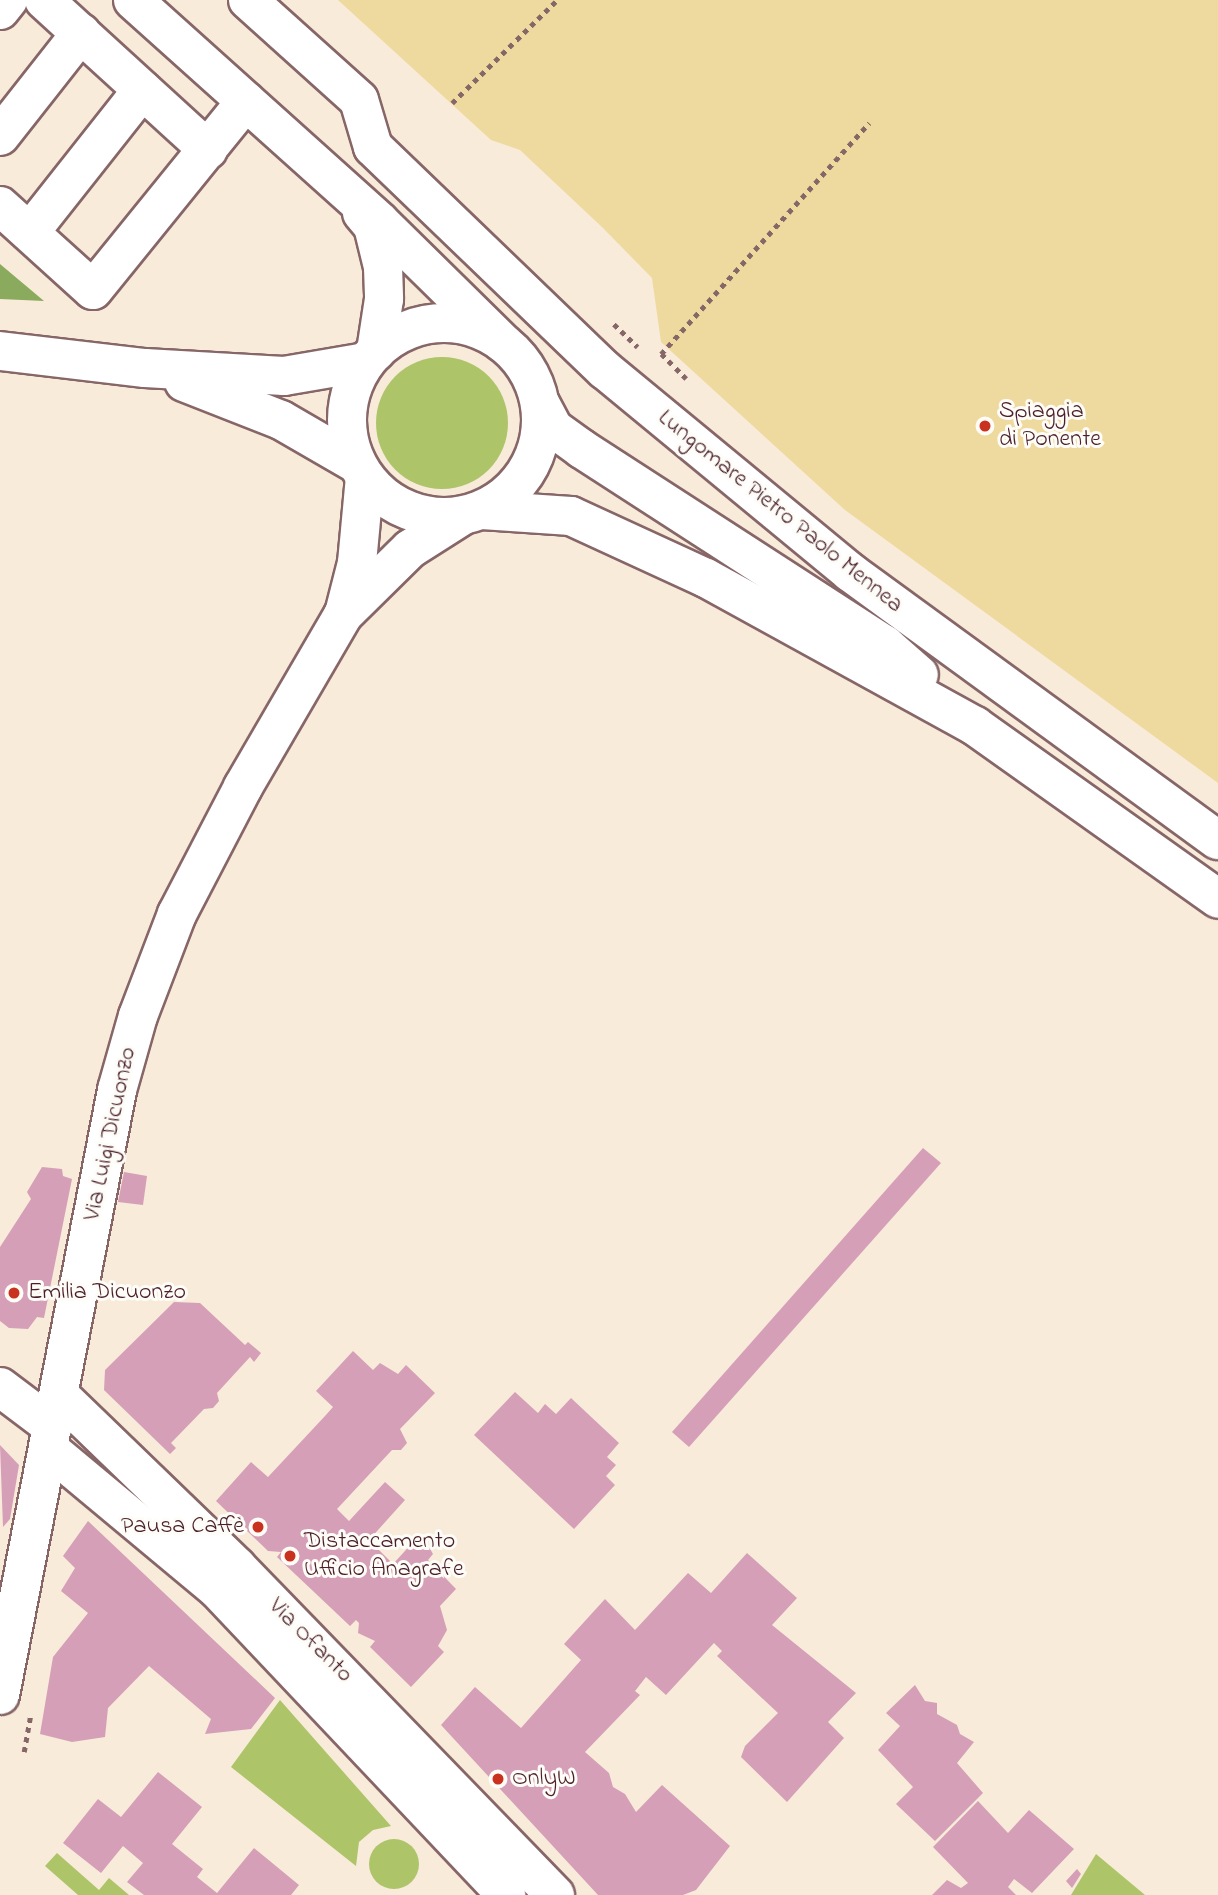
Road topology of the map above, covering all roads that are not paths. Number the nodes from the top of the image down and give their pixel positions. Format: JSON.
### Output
{"nodes":[{"id":1,"x":8,"y":0,"type":"edge"},
{"id":2,"x":44,"y":0,"type":"edge"},
{"id":3,"x":133,"y":0,"type":"edge"},
{"id":4,"x":248,"y":0,"type":"edge"},
{"id":5,"x":0,"y":10,"type":"edge"},
{"id":6,"x":81,"y":33,"type":"junction"},
{"id":7,"x":142,"y":90,"type":"junction"},
{"id":8,"x":246,"y":101,"type":"junction"},
{"id":9,"x":0,"y":136,"type":"edge"},
{"id":10,"x":373,"y":147,"type":"junction"},
{"id":11,"x":208,"y":150,"type":"junction"},
{"id":12,"x":338,"y":185,"type":"junction"},
{"id":13,"x":0,"y":206,"type":"edge"},
{"id":14,"x":30,"y":232,"type":"junction"},
{"id":15,"x":503,"y":343,"type":"junction"},
{"id":16,"x":0,"y":351,"type":"edge"},
{"id":17,"x":371,"y":357,"type":"junction"},
{"id":18,"x":145,"y":368,"type":"junction"},
{"id":19,"x":541,"y":405,"type":"junction"},
{"id":20,"x":361,"y":470,"type":"junction"},
{"id":21,"x":472,"y":513,"type":"junction"},
{"id":22,"x":343,"y":615,"type":"junction"},
{"id":23,"x":975,"y":726,"type":"junction"},
{"id":24,"x":1218,"y":840,"type":"edge"},
{"id":25,"x":1218,"y":899,"type":"edge"},
{"id":26,"x":0,"y":1387,"type":"edge"},
{"id":27,"x":54,"y":1423,"type":"junction"},
{"id":28,"x":15,"y":1704,"type":"edge"},
{"id":29,"x":392,"y":1746,"type":"junction"},
{"id":30,"x":506,"y":1895,"type":"edge"},
{"id":31,"x":555,"y":1895,"type":"edge"}],
"edges":[{"from":1,"to":5,"type":"street"},
{"from":2,"to":6,"type":"street"},
{"from":3,"to":8,"type":"street","name":"Lungomare Pietro Paolo Mennea"},
{"from":4,"to":10,"type":"street","name":"Lungomare Pietro Paolo Mennea"},
{"from":6,"to":7,"type":"street"},
{"from":6,"to":9,"type":"street"},
{"from":7,"to":11,"type":"street"},
{"from":7,"to":14,"type":"street"},
{"from":8,"to":11,"type":"street"},
{"from":8,"to":12,"type":"street","name":"Lungomare Pietro Paolo Mennea"},
{"from":10,"to":12,"type":"street"},
{"from":10,"to":24,"type":"street","name":"Lungomare Pietro Paolo Mennea"},
{"from":11,"to":14,"type":"street"},
{"from":12,"to":15,"type":"street","name":"Lungomare Pietro Paolo Mennea"},
{"from":12,"to":17,"type":"street","name":"Lungomare Pietro Paolo Mennea"},
{"from":13,"to":14,"type":"street"},
{"from":15,"to":17,"type":"street","name":"Lungomare Pietro Paolo Mennea"},
{"from":15,"to":19,"type":"street","name":"Lungomare Pietro Paolo Mennea"},
{"from":16,"to":18,"type":"street"},
{"from":17,"to":18,"type":"street"},
{"from":17,"to":20,"type":"street","name":"Lungomare Pietro Paolo Mennea"},
{"from":18,"to":20,"type":"street"},
{"from":19,"to":21,"type":"street","name":"Lungomare Pietro Paolo Mennea"},
{"from":19,"to":23,"type":"street","name":"Lungomare Pietro Paolo Mennea"},
{"from":20,"to":21,"type":"street","name":"Lungomare Pietro Paolo Mennea"},
{"from":20,"to":22,"type":"street","name":"Via Luigi Dicuonzo"},
{"from":21,"to":22,"type":"street","name":"Via Luigi Dicuonzo"},
{"from":21,"to":23,"type":"street","name":"Lungomare Pietro Paolo Mennea"},
{"from":22,"to":27,"type":"street","name":"Via Luigi Dicuonzo"},
{"from":23,"to":25,"type":"street","name":"Lungomare Pietro Paolo Mennea"},
{"from":26,"to":27,"type":"street"},
{"from":27,"to":28,"type":"street","name":"Via Luigi Dicuonzo"},
{"from":27,"to":29,"type":"street","name":"Via Ofanto"},
{"from":27,"to":29,"type":"street","name":"Via Ofanto"},
{"from":29,"to":30,"type":"street","name":"Via Ofanto"},
{"from":29,"to":31,"type":"street","name":"Via Ofanto"}]}
